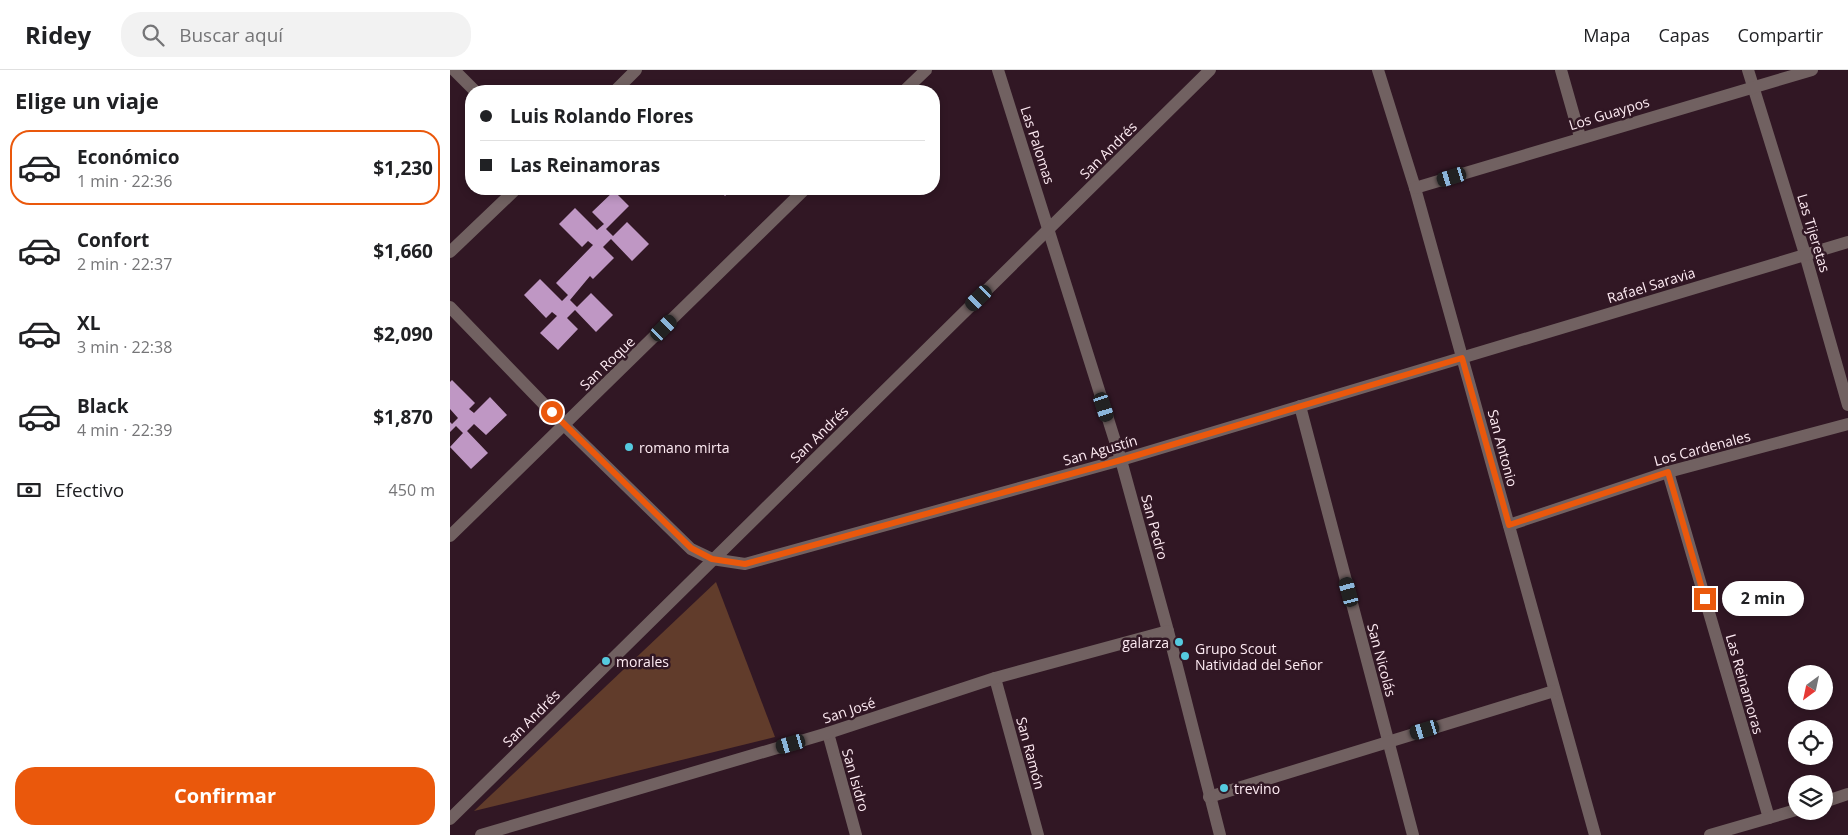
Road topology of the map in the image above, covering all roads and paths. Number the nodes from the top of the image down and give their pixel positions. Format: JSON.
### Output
{"nodes":[{"id":1,"x":454,"y":70,"type":"edge"},
{"id":2,"x":636,"y":70,"type":"edge"},
{"id":3,"x":926,"y":70,"type":"edge"},
{"id":4,"x":998,"y":70,"type":"edge"},
{"id":5,"x":1210,"y":70,"type":"edge"},
{"id":6,"x":1378,"y":70,"type":"edge"},
{"id":7,"x":1561,"y":70,"type":"edge"},
{"id":8,"x":1748,"y":70,"type":"edge"},
{"id":9,"x":1812,"y":70,"type":"edge"},
{"id":10,"x":469,"y":85,"type":"edge"},
{"id":11,"x":621,"y":85,"type":"edge"},
{"id":12,"x":910,"y":85,"type":"edge"},
{"id":13,"x":1753,"y":86,"type":"junction"},
{"id":14,"x":1580,"y":137,"type":"junction"},
{"id":15,"x":1415,"y":188,"type":"junction"},
{"id":16,"x":510,"y":195,"type":"edge"},
{"id":17,"x":799,"y":195,"type":"edge"},
{"id":18,"x":1049,"y":230,"type":"junction"},
{"id":19,"x":1848,"y":242,"type":"edge"},
{"id":20,"x":450,"y":252,"type":"edge"},
{"id":21,"x":1805,"y":254,"type":"junction"},
{"id":22,"x":450,"y":307,"type":"edge"},
{"id":23,"x":1462,"y":358,"type":"junction"},
{"id":24,"x":1848,"y":405,"type":"edge"},
{"id":25,"x":1300,"y":406,"type":"junction"},
{"id":26,"x":1848,"y":424,"type":"edge"},
{"id":27,"x":564,"y":425,"type":"junction"},
{"id":28,"x":1121,"y":460,"type":"junction"},
{"id":29,"x":1668,"y":472,"type":"junction"},
{"id":30,"x":1509,"y":525,"type":"junction"},
{"id":31,"x":450,"y":536,"type":"edge"},
{"id":32,"x":712,"y":559,"type":"junction"},
{"id":33,"x":1168,"y":631,"type":"junction"},
{"id":34,"x":995,"y":678,"type":"junction"},
{"id":35,"x":1554,"y":691,"type":"junction"},
{"id":36,"x":828,"y":733,"type":"junction"},
{"id":37,"x":1388,"y":742,"type":"junction"},
{"id":38,"x":1848,"y":794,"type":"edge"},
{"id":39,"x":1209,"y":797,"type":"junction"},
{"id":40,"x":1833,"y":799,"type":"edge"},
{"id":41,"x":1788,"y":812,"type":"edge"},
{"id":42,"x":1769,"y":818,"type":"junction"},
{"id":43,"x":450,"y":819,"type":"edge"},
{"id":44,"x":481,"y":835,"type":"edge"},
{"id":45,"x":856,"y":835,"type":"edge"},
{"id":46,"x":1038,"y":835,"type":"edge"},
{"id":47,"x":1220,"y":835,"type":"edge"},
{"id":48,"x":1413,"y":835,"type":"edge"},
{"id":49,"x":1595,"y":835,"type":"edge"},
{"id":50,"x":1710,"y":835,"type":"edge"}],
"edges":[{"from":1,"to":10,"type":"street"},
{"from":2,"to":11,"type":"street"},
{"from":3,"to":12,"type":"street"},
{"from":4,"to":18,"type":"street","name":"Las Palomas"},
{"from":5,"to":18,"type":"street","name":"San Andrés"},
{"from":6,"to":15,"type":"street","name":"San Antonio"},
{"from":7,"to":14,"type":"street"},
{"from":8,"to":13,"type":"street","name":"Las Tijeretas"},
{"from":9,"to":13,"type":"street","name":"Los Guaypos"},
{"from":13,"to":14,"type":"street","name":"Los Guaypos"},
{"from":13,"to":21,"type":"street","name":"Las Tijeretas"},
{"from":14,"to":15,"type":"street","name":"Los Guaypos"},
{"from":15,"to":23,"type":"street","name":"San Antonio"},
{"from":16,"to":20,"type":"street"},
{"from":17,"to":27,"type":"street","name":"San Roque"},
{"from":18,"to":28,"type":"street","name":"San Pedro"},
{"from":18,"to":32,"type":"street","name":"San Andrés"},
{"from":19,"to":21,"type":"street","name":"Rafael Saravia"},
{"from":21,"to":23,"type":"street","name":"Rafael Saravia"},
{"from":21,"to":24,"type":"street","name":"Las Tijeretas"},
{"from":22,"to":27,"type":"street"},
{"from":23,"to":25,"type":"street","name":"San Agustín"},
{"from":23,"to":30,"type":"street","name":"San Antonio"},
{"from":25,"to":28,"type":"street","name":"San Agustín"},
{"from":25,"to":37,"type":"street","name":"San Nicolás"},
{"from":26,"to":29,"type":"street","name":"Los Cardenales"},
{"from":27,"to":31,"type":"street","name":"San Roque"},
{"from":27,"to":32,"type":"street"},
{"from":28,"to":32,"type":"street","name":"San Agustín"},
{"from":28,"to":33,"type":"street","name":"San Pedro"},
{"from":29,"to":30,"type":"street","name":"Los Cardenales"},
{"from":29,"to":42,"type":"street","name":"Las Reinamoras"},
{"from":30,"to":35,"type":"street","name":"San Antonio"},
{"from":32,"to":43,"type":"street","name":"San Andrés"},
{"from":33,"to":34,"type":"street","name":"San José"},
{"from":33,"to":39,"type":"street","name":"San Pedro"},
{"from":34,"to":36,"type":"street","name":"San José"},
{"from":34,"to":46,"type":"street","name":"San Ramón"},
{"from":35,"to":37,"type":"street"},
{"from":35,"to":49,"type":"street","name":"San Antonio"},
{"from":36,"to":44,"type":"street","name":"San José"},
{"from":36,"to":45,"type":"street","name":"San Isidro"},
{"from":37,"to":39,"type":"street"},
{"from":37,"to":48,"type":"street","name":"San Nicolás"},
{"from":38,"to":40,"type":"street"},
{"from":39,"to":47,"type":"street","name":"San Pedro"},
{"from":41,"to":42,"type":"street"},
{"from":42,"to":50,"type":"street"}]}
